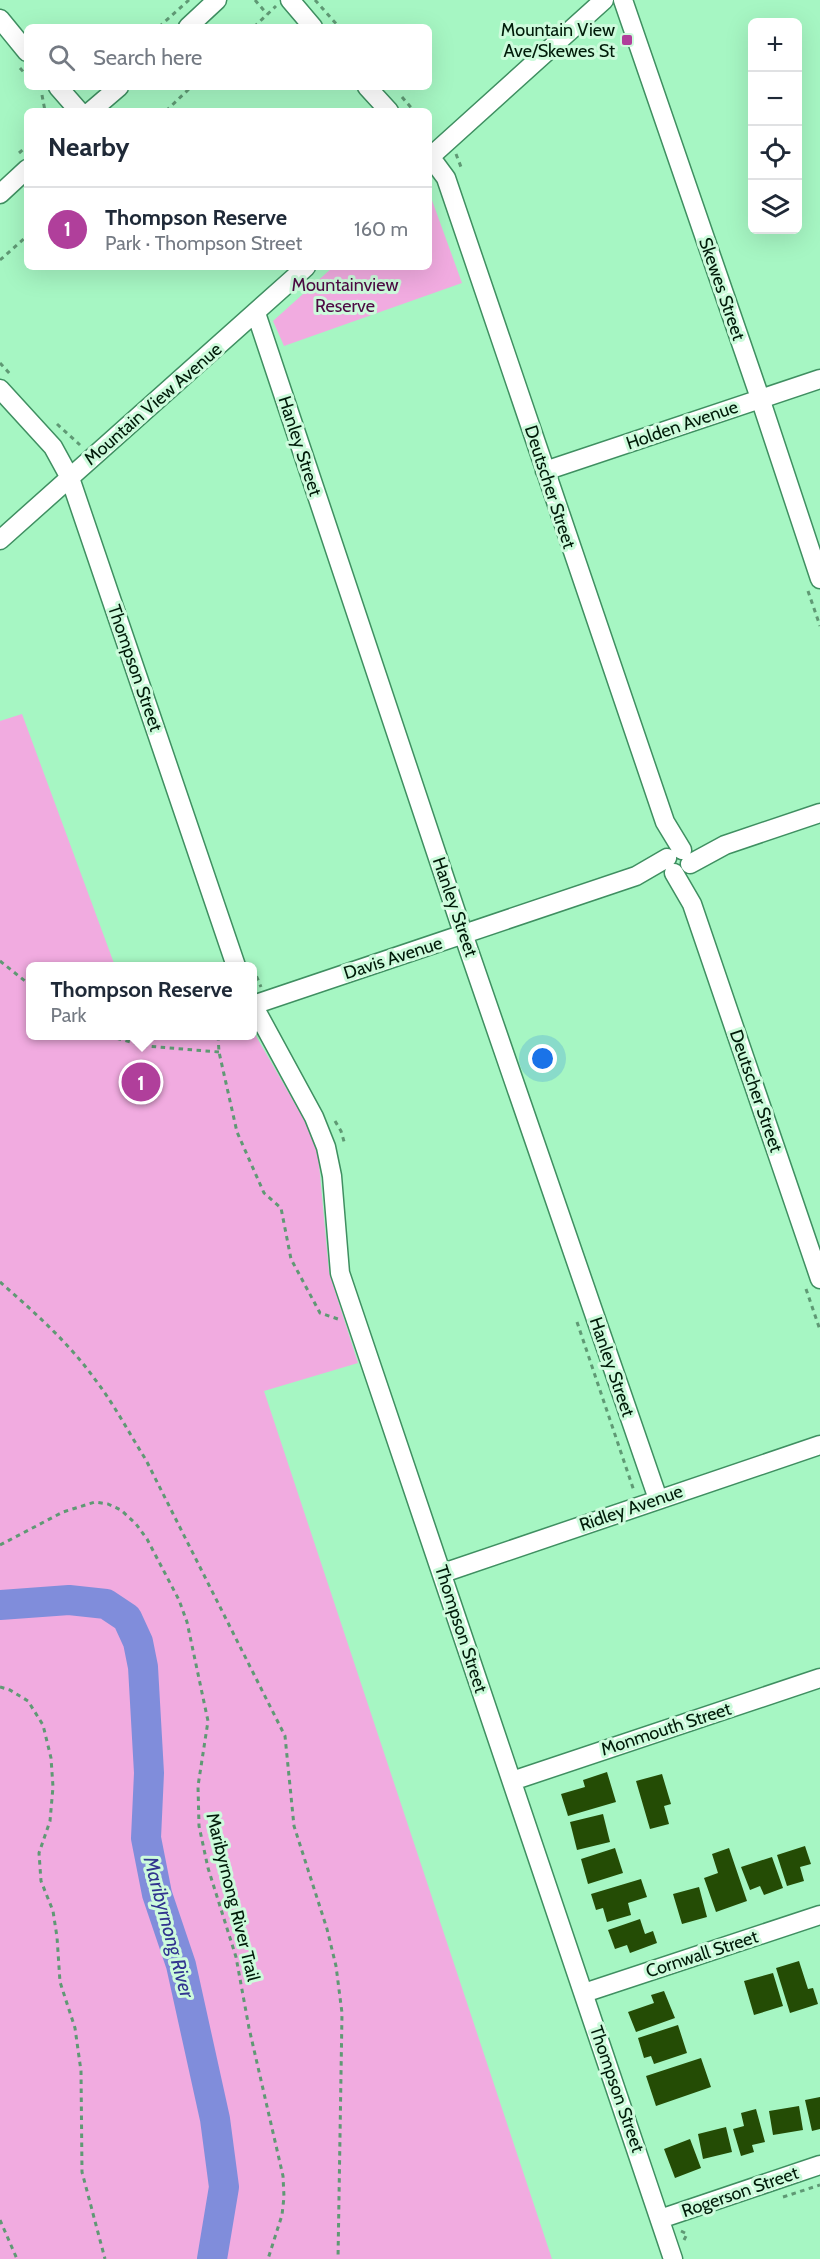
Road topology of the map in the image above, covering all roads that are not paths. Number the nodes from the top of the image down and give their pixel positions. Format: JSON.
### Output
{"nodes":[{"id":1,"x":225,"y":0,"type":"edge"},
{"id":2,"x":604,"y":0,"type":"edge"},
{"id":3,"x":622,"y":0,"type":"edge"},
{"id":4,"x":287,"y":3,"type":"edge"},
{"id":5,"x":212,"y":5,"type":"edge"},
{"id":6,"x":0,"y":19,"type":"edge"},
{"id":7,"x":191,"y":24,"type":"edge"},
{"id":8,"x":310,"y":24,"type":"edge"},
{"id":9,"x":24,"y":48,"type":"edge"},
{"id":10,"x":50,"y":90,"type":"edge"},
{"id":11,"x":116,"y":90,"type":"edge"},
{"id":12,"x":371,"y":90,"type":"edge"},
{"id":13,"x":75,"y":108,"type":"edge"},
{"id":14,"x":94,"y":108,"type":"edge"},
{"id":15,"x":386,"y":108,"type":"edge"},
{"id":16,"x":432,"y":155,"type":"edge"},
{"id":17,"x":432,"y":160,"type":"edge"},
{"id":18,"x":24,"y":172,"type":"edge"},
{"id":19,"x":0,"y":194,"type":"edge"},
{"id":20,"x":303,"y":270,"type":"edge"},
{"id":21,"x":256,"y":313,"type":"junction"},
{"id":22,"x":820,"y":379,"type":"edge"},
{"id":23,"x":0,"y":389,"type":"edge"},
{"id":24,"x":760,"y":398,"type":"junction"},
{"id":25,"x":545,"y":471,"type":"junction"},
{"id":26,"x":70,"y":478,"type":"junction"},
{"id":27,"x":0,"y":540,"type":"edge"},
{"id":28,"x":820,"y":579,"type":"edge"},
{"id":29,"x":820,"y":813,"type":"edge"},
{"id":30,"x":678,"y":861,"type":"junction"},
{"id":31,"x":464,"y":934,"type":"junction"},
{"id":32,"x":243,"y":962,"type":"edge"},
{"id":33,"x":258,"y":1003,"type":"edge"},
{"id":34,"x":820,"y":1279,"type":"edge"},
{"id":35,"x":820,"y":1445,"type":"edge"},
{"id":36,"x":658,"y":1499,"type":"junction"},
{"id":37,"x":443,"y":1573,"type":"junction"},
{"id":38,"x":820,"y":1678,"type":"edge"},
{"id":39,"x":512,"y":1781,"type":"junction"},
{"id":40,"x":820,"y":1915,"type":"edge"},
{"id":41,"x":584,"y":1993,"type":"junction"},
{"id":42,"x":820,"y":2165,"type":"edge"},
{"id":43,"x":667,"y":2217,"type":"junction"},
{"id":44,"x":673,"y":2259,"type":"edge"}],
"edges":[{"from":1,"to":5,"type":"street"},
{"from":2,"to":16,"type":"street"},
{"from":3,"to":24,"type":"street","name":"Skewes Street"},
{"from":4,"to":8,"type":"street"},
{"from":5,"to":7,"type":"street"},
{"from":6,"to":9,"type":"street"},
{"from":10,"to":13,"type":"street"},
{"from":11,"to":14,"type":"street"},
{"from":12,"to":15,"type":"street"},
{"from":17,"to":25,"type":"street","name":"Deutscher Street"},
{"from":18,"to":19,"type":"street"},
{"from":20,"to":21,"type":"street","name":"Mountain View Avenue"},
{"from":21,"to":26,"type":"street","name":"Mountain View Avenue"},
{"from":21,"to":31,"type":"street","name":"Hanley Street"},
{"from":22,"to":24,"type":"street","name":"Holden Avenue"},
{"from":23,"to":26,"type":"street","name":"Thompson Street"},
{"from":24,"to":25,"type":"street","name":"Holden Avenue"},
{"from":24,"to":28,"type":"street","name":"Skewes Street"},
{"from":25,"to":30,"type":"street","name":"Deutscher Street"},
{"from":26,"to":27,"type":"street","name":"Mountain View Avenue"},
{"from":26,"to":32,"type":"street","name":"Thompson Street"},
{"from":29,"to":30,"type":"street","name":"Davis Avenue"},
{"from":30,"to":31,"type":"street","name":"Davis Avenue"},
{"from":30,"to":34,"type":"street","name":"Deutscher Street"},
{"from":31,"to":33,"type":"street","name":"Davis Avenue"},
{"from":31,"to":36,"type":"street","name":"Hanley Street"},
{"from":33,"to":37,"type":"street","name":"Thompson Street"},
{"from":35,"to":36,"type":"street","name":"Ridley Avenue"},
{"from":36,"to":37,"type":"street","name":"Ridley Avenue"},
{"from":37,"to":39,"type":"street","name":"Thompson Street"},
{"from":38,"to":39,"type":"street","name":"Monmouth Street"},
{"from":39,"to":41,"type":"street","name":"Thompson Street"},
{"from":40,"to":41,"type":"street","name":"Cornwall Street"},
{"from":41,"to":43,"type":"street","name":"Thompson Street"},
{"from":42,"to":43,"type":"street","name":"Rogerson Street"},
{"from":43,"to":44,"type":"street","name":"Thompson Street"}]}
